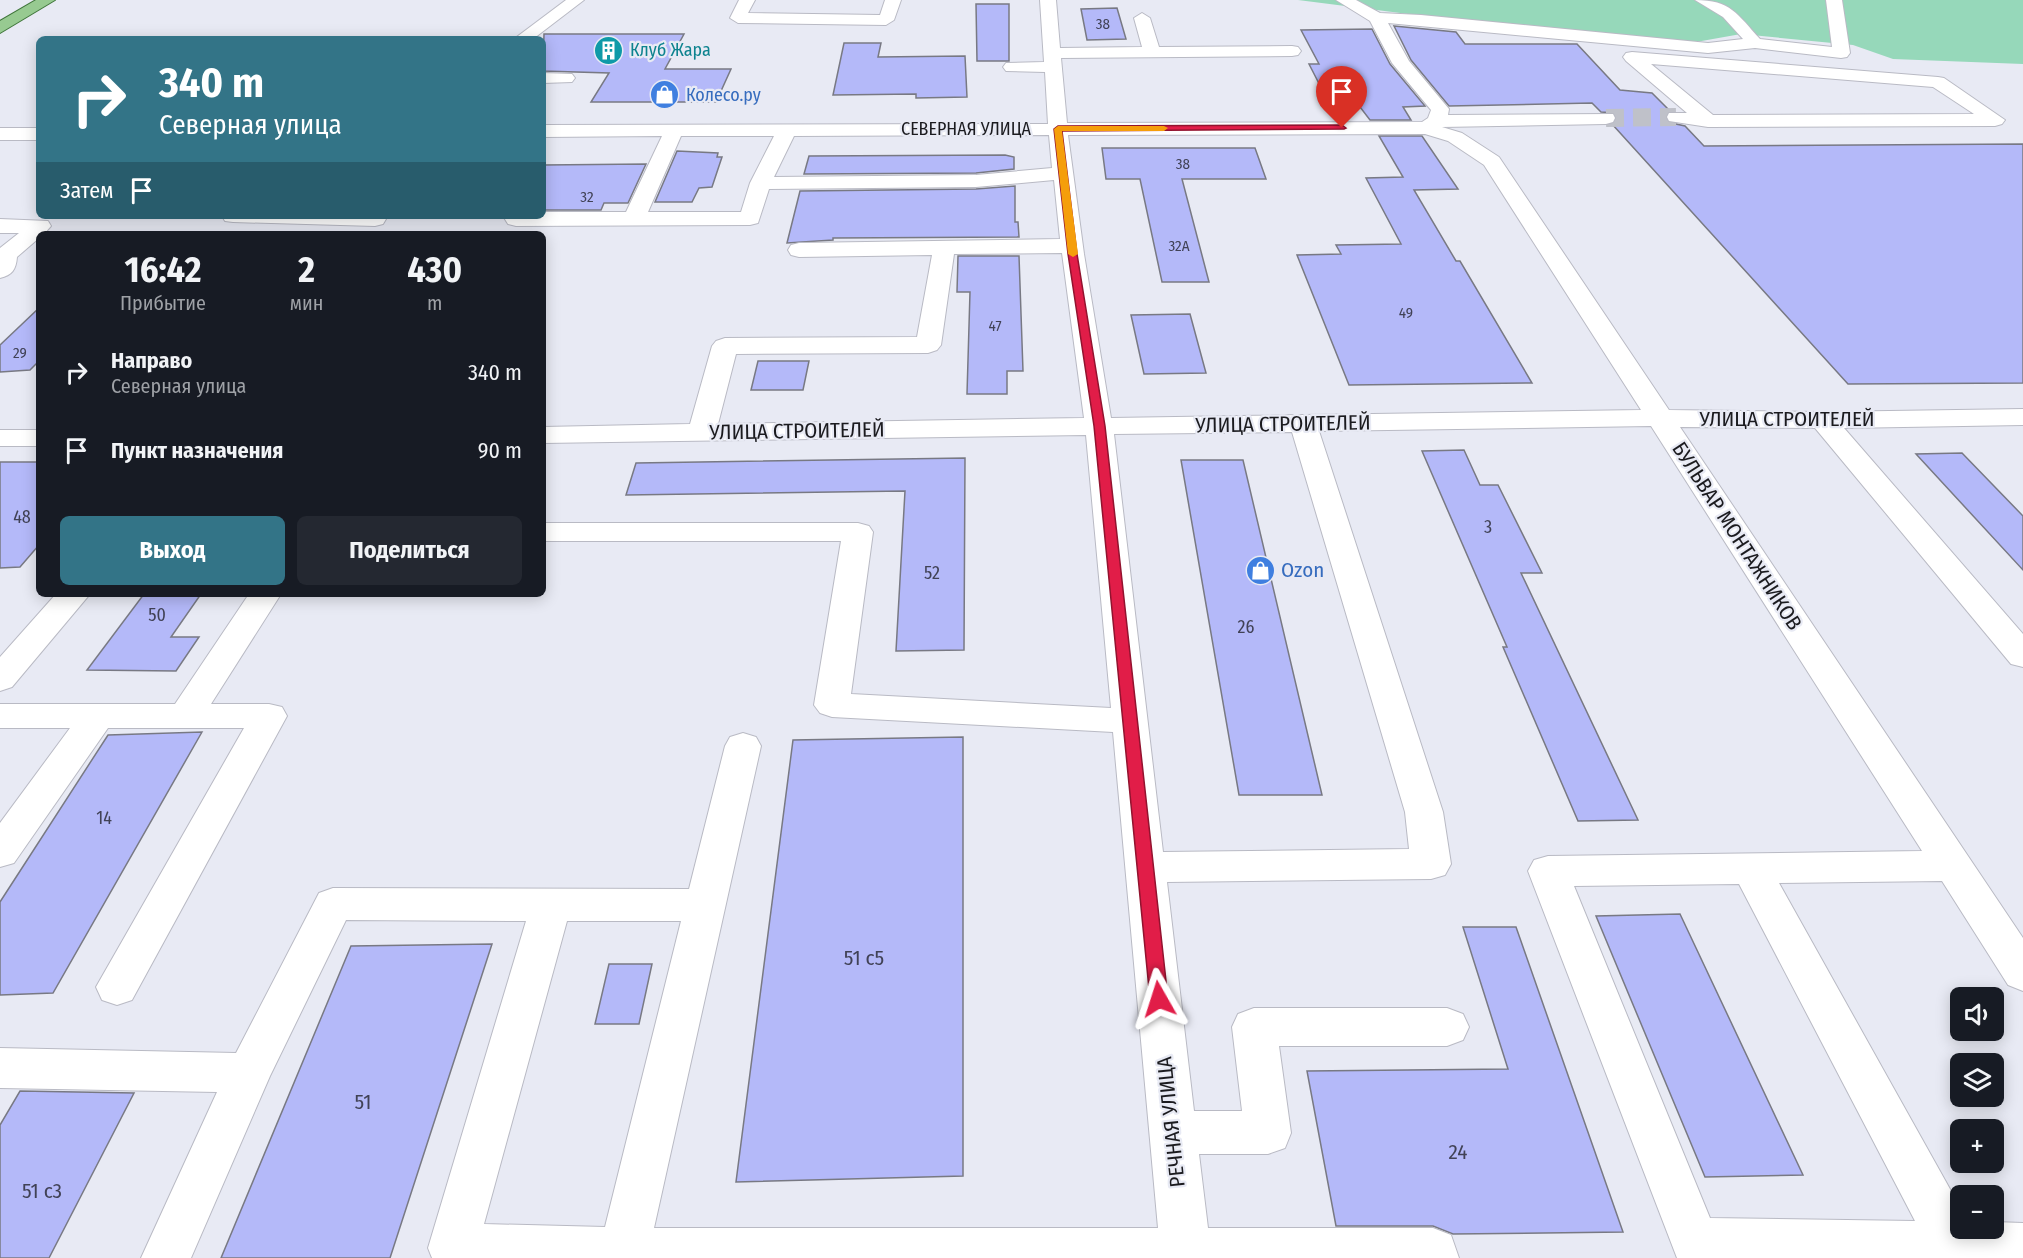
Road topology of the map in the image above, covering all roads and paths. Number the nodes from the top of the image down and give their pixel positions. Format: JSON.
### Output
{"nodes":[{"id":1,"x":47,"y":0,"type":"edge"},
{"id":2,"x":576,"y":0,"type":"edge"},
{"id":3,"x":1048,"y":0,"type":"edge"},
{"id":4,"x":1344,"y":0,"type":"edge"},
{"id":5,"x":1702,"y":0,"type":"edge"},
{"id":6,"x":1834,"y":0,"type":"edge"},
{"id":7,"x":747,"y":1,"type":"edge"},
{"id":8,"x":888,"y":2,"type":"edge"},
{"id":9,"x":768,"y":3,"type":"dead end"},
{"id":10,"x":1142,"y":18,"type":"dead end"},
{"id":11,"x":1377,"y":18,"type":"junction"},
{"id":12,"x":0,"y":28,"type":"edge"},
{"id":13,"x":526,"y":36,"type":"edge"},
{"id":14,"x":1755,"y":43,"type":"junction"},
{"id":15,"x":1292,"y":51,"type":"dead end"},
{"id":16,"x":1152,"y":52,"type":"junction"},
{"id":17,"x":1052,"y":60,"type":"junction"},
{"id":18,"x":1012,"y":67,"type":"dead end"},
{"id":19,"x":546,"y":78,"type":"edge"},
{"id":20,"x":566,"y":78,"type":"dead end"},
{"id":21,"x":920,"y":108,"type":"dead end"},
{"id":22,"x":743,"y":110,"type":"dead end"},
{"id":23,"x":586,"y":112,"type":"dead end"},
{"id":24,"x":1676,"y":117,"type":"tunnel mouth"},
{"id":25,"x":1606,"y":118,"type":"tunnel mouth"},
{"id":26,"x":1708,"y":121,"type":"junction"},
{"id":27,"x":1431,"y":124,"type":"junction"},
{"id":28,"x":920,"y":129,"type":"junction"},
{"id":29,"x":1058,"y":129,"type":"junction"},
{"id":30,"x":751,"y":130,"type":"junction"},
{"id":31,"x":786,"y":130,"type":"junction"},
{"id":32,"x":546,"y":131,"type":"edge"},
{"id":33,"x":566,"y":131,"type":"junction"},
{"id":34,"x":674,"y":131,"type":"junction"},
{"id":35,"x":0,"y":134,"type":"edge"},
{"id":36,"x":36,"y":134,"type":"edge"},
{"id":37,"x":1063,"y":173,"type":"junction"},
{"id":38,"x":760,"y":183,"type":"junction"},
{"id":39,"x":634,"y":218,"type":"junction"},
{"id":40,"x":293,"y":219,"type":"edge"},
{"id":41,"x":546,"y":219,"type":"edge"},
{"id":42,"x":372,"y":223,"type":"edge"},
{"id":43,"x":0,"y":226,"type":"edge"},
{"id":44,"x":1072,"y":246,"type":"junction"},
{"id":45,"x":944,"y":249,"type":"junction"},
{"id":46,"x":799,"y":250,"type":"dead end"},
{"id":47,"x":0,"y":271,"type":"edge"},
{"id":48,"x":2023,"y":417,"type":"edge"},
{"id":49,"x":1661,"y":418,"type":"junction"},
{"id":50,"x":1823,"y":420,"type":"junction"},
{"id":51,"x":1303,"y":424,"type":"junction"},
{"id":52,"x":1099,"y":426,"type":"junction"},
{"id":53,"x":702,"y":432,"type":"junction"},
{"id":54,"x":546,"y":435,"type":"edge"},
{"id":55,"x":0,"y":438,"type":"edge"},
{"id":56,"x":36,"y":438,"type":"edge"},
{"id":57,"x":546,"y":532,"type":"edge"},
{"id":58,"x":71,"y":597,"type":"edge"},
{"id":59,"x":263,"y":597,"type":"edge"},
{"id":60,"x":2023,"y":656,"type":"edge"},
{"id":61,"x":0,"y":680,"type":"edge"},
{"id":62,"x":0,"y":716,"type":"edge"},
{"id":63,"x":185,"y":716,"type":"junction"},
{"id":64,"x":96,"y":717,"type":"junction"},
{"id":65,"x":1130,"y":721,"type":"junction"},
{"id":66,"x":743,"y":746,"type":"dead end"},
{"id":67,"x":0,"y":852,"type":"edge"},
{"id":68,"x":1952,"y":866,"type":"junction"},
{"id":69,"x":1145,"y":867,"type":"junction"},
{"id":70,"x":1751,"y":869,"type":"junction"},
{"id":71,"x":551,"y":905,"type":"junction"},
{"id":72,"x":706,"y":905,"type":"junction"},
{"id":73,"x":2023,"y":973,"type":"edge"},
{"id":74,"x":117,"y":987,"type":"dead end"},
{"id":75,"x":1448,"y":1027,"type":"dead end"},
{"id":76,"x":0,"y":1068,"type":"edge"},
{"id":77,"x":249,"y":1073,"type":"junction"},
{"id":78,"x":1173,"y":1132,"type":"junction"},
{"id":79,"x":1956,"y":1246,"type":"junction"},
{"id":80,"x":2023,"y":1247,"type":"edge"},
{"id":81,"x":624,"y":1252,"type":"junction"},
{"id":82,"x":1185,"y":1255,"type":"edge"},
{"id":83,"x":166,"y":1258,"type":"edge"},
{"id":84,"x":1434,"y":1258,"type":"edge"}],
"edges":[{"from":1,"to":12,"type":"main road"},
{"from":2,"to":13,"type":"street"},
{"from":3,"to":17,"type":"street","name":"РЕЧНАЯ УЛИЦА"},
{"from":4,"to":11,"type":"street"},
{"from":5,"to":14,"type":"street"},
{"from":6,"to":14,"type":"street"},
{"from":7,"to":8,"type":"street"},
{"from":7,"to":9,"type":"street"},
{"from":10,"to":16,"type":"street"},
{"from":11,"to":14,"type":"street"},
{"from":11,"to":27,"type":"street"},
{"from":15,"to":16,"type":"street"},
{"from":16,"to":17,"type":"street"},
{"from":17,"to":18,"type":"street"},
{"from":17,"to":29,"type":"street","name":"РЕЧНАЯ УЛИЦА"},
{"from":19,"to":20,"type":"street"},
{"from":21,"to":28,"type":"street"},
{"from":22,"to":30,"type":"street"},
{"from":23,"to":33,"type":"street"},
{"from":24,"to":26,"type":"street"},
{"from":25,"to":27,"type":"street","name":"СЕВЕРНАЯ УЛИЦА"},
{"from":26,"to":26,"type":"street"},
{"from":27,"to":29,"type":"street","name":"СЕВЕРНАЯ УЛИЦА"},
{"from":27,"to":49,"type":"street","name":"БУЛЬВАР МОНТАЖНИКОВ"},
{"from":28,"to":29,"type":"street","name":"СЕВЕРНАЯ УЛИЦА"},
{"from":28,"to":31,"type":"street","name":"СЕВЕРНАЯ УЛИЦА"},
{"from":29,"to":37,"type":"street","name":"РЕЧНАЯ УЛИЦА"},
{"from":30,"to":31,"type":"street","name":"СЕВЕРНАЯ УЛИЦА"},
{"from":30,"to":34,"type":"street","name":"СЕВЕРНАЯ УЛИЦА"},
{"from":31,"to":38,"type":"street"},
{"from":32,"to":33,"type":"street","name":"СЕВЕРНАЯ УЛИЦА"},
{"from":33,"to":34,"type":"street","name":"СЕВЕРНАЯ УЛИЦА"},
{"from":34,"to":39,"type":"street"},
{"from":35,"to":36,"type":"street"},
{"from":37,"to":38,"type":"street"},
{"from":37,"to":44,"type":"street","name":"РЕЧНАЯ УЛИЦА"},
{"from":38,"to":39,"type":"street"},
{"from":39,"to":41,"type":"street"},
{"from":40,"to":42,"type":"street"},
{"from":43,"to":47,"type":"street"},
{"from":44,"to":45,"type":"street"},
{"from":44,"to":52,"type":"street","name":"РЕЧНАЯ УЛИЦА"},
{"from":45,"to":46,"type":"street"},
{"from":45,"to":53,"type":"street"},
{"from":48,"to":50,"type":"street","name":"УЛИЦА СТРОИТЕЛЕЙ"},
{"from":49,"to":50,"type":"street","name":"УЛИЦА СТРОИТЕЛЕЙ"},
{"from":49,"to":51,"type":"street","name":"УЛИЦА СТРОИТЕЛЕЙ"},
{"from":49,"to":68,"type":"street","name":"БУЛЬВАР МОНТАЖНИКОВ"},
{"from":50,"to":60,"type":"street"},
{"from":51,"to":52,"type":"street","name":"УЛИЦА СТРОИТЕЛЕЙ"},
{"from":51,"to":69,"type":"street"},
{"from":52,"to":53,"type":"street","name":"УЛИЦА СТРОИТЕЛЕЙ"},
{"from":52,"to":65,"type":"street","name":"РЕЧНАЯ УЛИЦА"},
{"from":53,"to":54,"type":"street","name":"УЛИЦА СТРОИТЕЛЕЙ"},
{"from":55,"to":56,"type":"street"},
{"from":57,"to":65,"type":"street"},
{"from":58,"to":61,"type":"street"},
{"from":59,"to":63,"type":"street"},
{"from":62,"to":64,"type":"street"},
{"from":63,"to":64,"type":"street"},
{"from":63,"to":74,"type":"street"},
{"from":64,"to":67,"type":"street"},
{"from":65,"to":69,"type":"street","name":"РЕЧНАЯ УЛИЦА"},
{"from":66,"to":72,"type":"street"},
{"from":68,"to":70,"type":"street"},
{"from":68,"to":73,"type":"street","name":"БУЛЬВАР МОНТАЖНИКОВ"},
{"from":69,"to":78,"type":"street","name":"РЕЧНАЯ УЛИЦА"},
{"from":70,"to":79,"type":"street"},
{"from":70,"to":79,"type":"street"},
{"from":71,"to":72,"type":"street"},
{"from":71,"to":77,"type":"street"},
{"from":71,"to":81,"type":"street"},
{"from":72,"to":81,"type":"street"},
{"from":75,"to":78,"type":"street"},
{"from":76,"to":77,"type":"street"},
{"from":77,"to":83,"type":"street"},
{"from":78,"to":82,"type":"street","name":"РЕЧНАЯ УЛИЦА"},
{"from":79,"to":80,"type":"street"},
{"from":81,"to":82,"type":"street"},
{"from":82,"to":84,"type":"street"}]}
